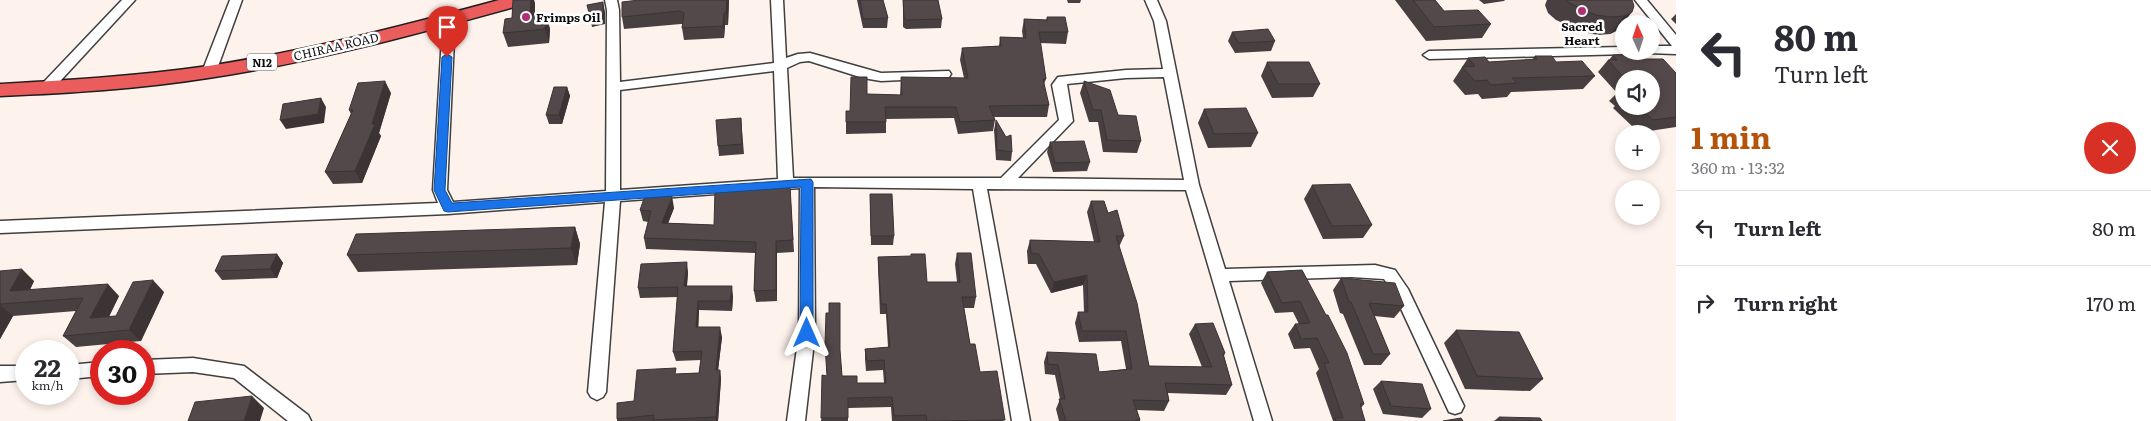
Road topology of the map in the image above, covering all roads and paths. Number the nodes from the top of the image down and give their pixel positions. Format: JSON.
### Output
{"nodes":[{"id":1,"x":129,"y":0,"type":"edge"},
{"id":2,"x":236,"y":0,"type":"edge"},
{"id":3,"x":519,"y":0,"type":"edge"},
{"id":4,"x":611,"y":0,"type":"edge"},
{"id":5,"x":777,"y":0,"type":"edge"},
{"id":6,"x":1151,"y":0,"type":"edge"},
{"id":7,"x":1641,"y":0,"type":"edge"},
{"id":8,"x":449,"y":19,"type":"junction"},
{"id":9,"x":1676,"y":43,"type":"edge"},
{"id":10,"x":1660,"y":50,"type":"edge"},
{"id":11,"x":1676,"y":50,"type":"edge"},
{"id":12,"x":1615,"y":51,"type":"edge"},
{"id":13,"x":1429,"y":55,"type":"dead end"},
{"id":14,"x":781,"y":66,"type":"junction"},
{"id":15,"x":209,"y":72,"type":"junction"},
{"id":16,"x":1170,"y":73,"type":"junction"},
{"id":17,"x":944,"y":74,"type":"dead end"},
{"id":18,"x":612,"y":86,"type":"junction"},
{"id":19,"x":46,"y":88,"type":"junction"},
{"id":20,"x":0,"y":90,"type":"edge"},
{"id":21,"x":807,"y":182,"type":"junction"},
{"id":22,"x":980,"y":183,"type":"junction"},
{"id":23,"x":1006,"y":183,"type":"junction"},
{"id":24,"x":786,"y":184,"type":"junction"},
{"id":25,"x":1192,"y":185,"type":"junction"},
{"id":26,"x":614,"y":196,"type":"junction"},
{"id":27,"x":448,"y":208,"type":"junction"},
{"id":28,"x":0,"y":227,"type":"edge"},
{"id":29,"x":1221,"y":275,"type":"junction"},
{"id":30,"x":155,"y":367,"type":"edge"},
{"id":31,"x":15,"y":373,"type":"edge"},
{"id":32,"x":0,"y":374,"type":"edge"},
{"id":33,"x":597,"y":392,"type":"dead end"},
{"id":34,"x":1455,"y":406,"type":"dead end"},
{"id":35,"x":302,"y":421,"type":"edge"},
{"id":36,"x":796,"y":421,"type":"edge"},
{"id":37,"x":1021,"y":421,"type":"edge"},
{"id":38,"x":1262,"y":421,"type":"edge"}],
"edges":[{"from":1,"to":19,"type":"street"},
{"from":2,"to":15,"type":"street"},
{"from":3,"to":8,"type":"highway","name":"CHIRAA ROAD","number":"N12"},
{"from":4,"to":18,"type":"street"},
{"from":5,"to":14,"type":"street"},
{"from":6,"to":16,"type":"street"},
{"from":7,"to":9,"type":"street"},
{"from":8,"to":15,"type":"highway","name":"CHIRAA ROAD","number":"N12"},
{"from":8,"to":27,"type":"street"},
{"from":10,"to":11,"type":"street"},
{"from":12,"to":13,"type":"street"},
{"from":14,"to":17,"type":"street"},
{"from":14,"to":18,"type":"street"},
{"from":14,"to":24,"type":"street"},
{"from":15,"to":19,"type":"highway","name":"CHIRAA ROAD","number":"N12"},
{"from":16,"to":23,"type":"street"},
{"from":16,"to":25,"type":"street"},
{"from":18,"to":26,"type":"street"},
{"from":19,"to":20,"type":"highway","name":"CHIRAA ROAD","number":"N12"},
{"from":21,"to":22,"type":"street"},
{"from":21,"to":24,"type":"street"},
{"from":21,"to":36,"type":"street"},
{"from":22,"to":23,"type":"street"},
{"from":22,"to":37,"type":"street"},
{"from":23,"to":25,"type":"street"},
{"from":24,"to":26,"type":"street"},
{"from":25,"to":29,"type":"street"},
{"from":26,"to":27,"type":"street"},
{"from":26,"to":33,"type":"street"},
{"from":27,"to":28,"type":"street"},
{"from":29,"to":34,"type":"street"},
{"from":29,"to":38,"type":"street"},
{"from":30,"to":35,"type":"street"},
{"from":31,"to":32,"type":"street"}]}
